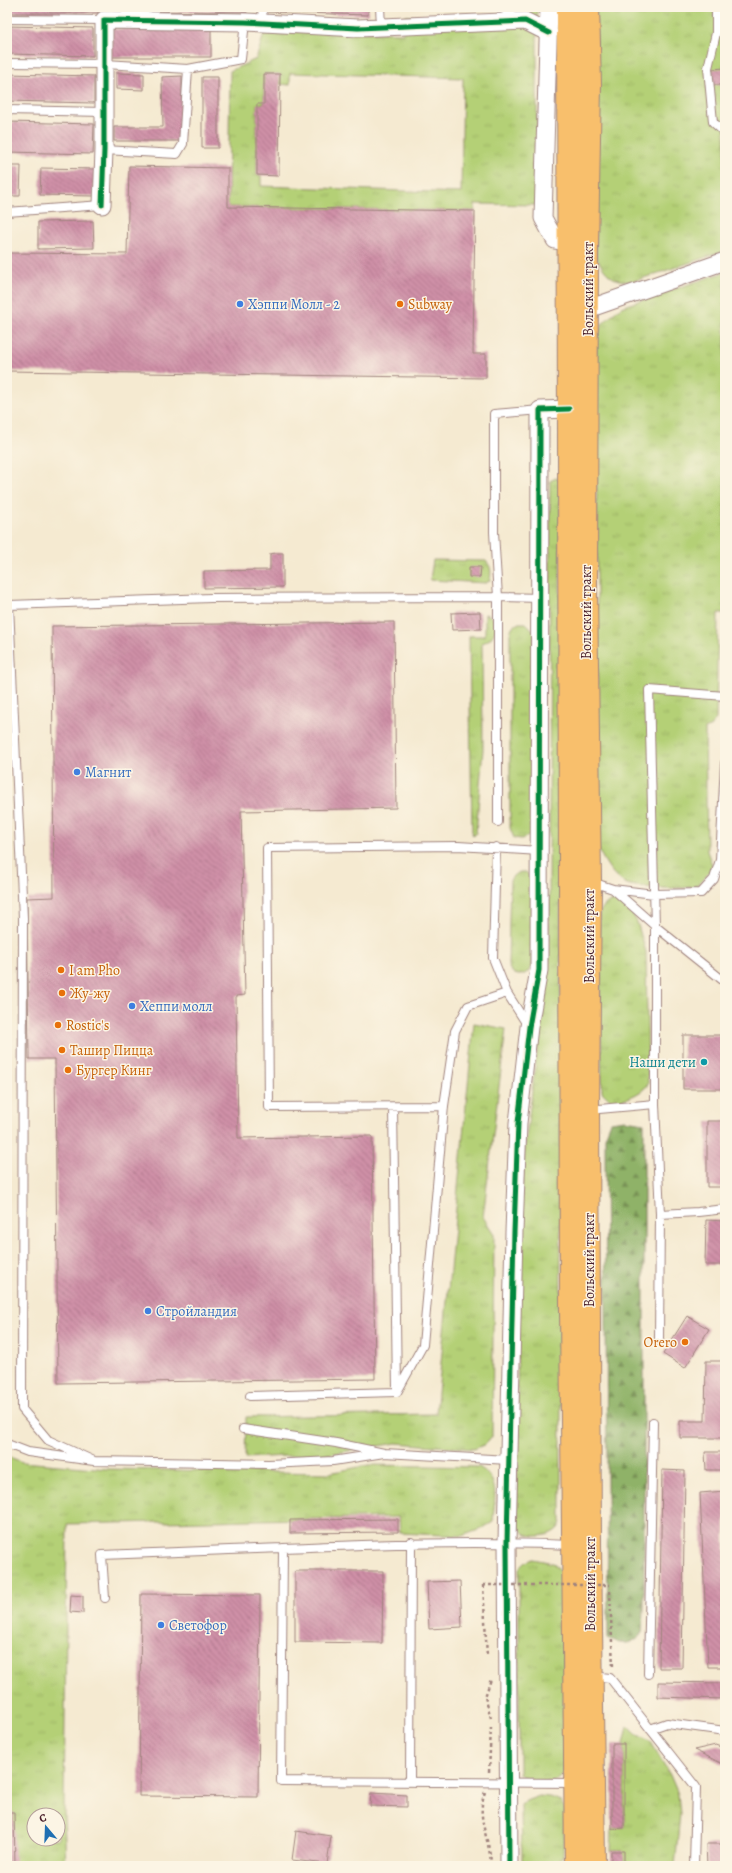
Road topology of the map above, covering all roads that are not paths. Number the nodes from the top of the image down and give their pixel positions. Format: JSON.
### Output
{"nodes":[{"id":1,"x":262,"y":7,"type":"edge"},
{"id":2,"x":380,"y":7,"type":"edge"},
{"id":3,"x":498,"y":7,"type":"edge"},
{"id":4,"x":549,"y":7,"type":"edge"},
{"id":5,"x":568,"y":7,"type":"edge"},
{"id":6,"x":588,"y":7,"type":"edge"},
{"id":7,"x":716,"y":7,"type":"edge"},
{"id":8,"x":104,"y":13,"type":"edge"},
{"id":9,"x":7,"y":19,"type":"edge"},
{"id":10,"x":245,"y":22,"type":"junction"},
{"id":11,"x":525,"y":22,"type":"junction"},
{"id":12,"x":263,"y":24,"type":"junction"},
{"id":13,"x":381,"y":26,"type":"junction"},
{"id":14,"x":549,"y":33,"type":"junction"},
{"id":15,"x":7,"y":63,"type":"edge"},
{"id":16,"x":104,"y":64,"type":"junction"},
{"id":17,"x":188,"y":69,"type":"junction"},
{"id":18,"x":7,"y":110,"type":"edge"},
{"id":19,"x":104,"y":112,"type":"junction"},
{"id":20,"x":725,"y":133,"type":"edge"},
{"id":21,"x":104,"y":150,"type":"junction"},
{"id":22,"x":102,"y":205,"type":"joint"},
{"id":23,"x":7,"y":212,"type":"edge"},
{"id":24,"x":569,"y":242,"type":"junction"},
{"id":25,"x":725,"y":261,"type":"edge"},
{"id":26,"x":588,"y":309,"type":"junction"},
{"id":27,"x":540,"y":410,"type":"junction"},
{"id":28,"x":569,"y":410,"type":"junction"},
{"id":29,"x":498,"y":597,"type":"junction"},
{"id":30,"x":540,"y":598,"type":"junction"},
{"id":31,"x":725,"y":696,"type":"edge"},
{"id":32,"x":725,"y":763,"type":"edge"},
{"id":33,"x":498,"y":822,"type":"dead end"},
{"id":34,"x":496,"y":847,"type":"junction"},
{"id":35,"x":540,"y":851,"type":"junction"},
{"id":36,"x":590,"y":881,"type":"junction"},
{"id":37,"x":613,"y":889,"type":"junction"},
{"id":38,"x":654,"y":894,"type":"junction"},
{"id":39,"x":655,"y":926,"type":"junction"},
{"id":40,"x":725,"y":982,"type":"edge"},
{"id":41,"x":507,"y":993,"type":"junction"},
{"id":42,"x":529,"y":1027,"type":"junction"},
{"id":43,"x":655,"y":1104,"type":"junction"},
{"id":44,"x":444,"y":1106,"type":"junction"},
{"id":45,"x":393,"y":1107,"type":"junction"},
{"id":46,"x":588,"y":1110,"type":"junction"},
{"id":47,"x":725,"y":1209,"type":"edge"},
{"id":48,"x":660,"y":1214,"type":"junction"},
{"id":49,"x":659,"y":1341,"type":"dead end"},
{"id":50,"x":397,"y":1392,"type":"junction"},
{"id":51,"x":250,"y":1396,"type":"dead end"},
{"id":52,"x":653,"y":1422,"type":"dead end"},
{"id":53,"x":243,"y":1429,"type":"dead end"},
{"id":54,"x":7,"y":1444,"type":"edge"},
{"id":55,"x":384,"y":1453,"type":"junction"},
{"id":56,"x":509,"y":1460,"type":"junction"},
{"id":57,"x":94,"y":1461,"type":"junction"},
{"id":58,"x":410,"y":1542,"type":"junction"},
{"id":59,"x":507,"y":1542,"type":"junction"},
{"id":60,"x":572,"y":1545,"type":"junction"},
{"id":61,"x":283,"y":1548,"type":"junction"},
{"id":62,"x":105,"y":1598,"type":"dead end"},
{"id":63,"x":648,"y":1674,"type":"dead end"},
{"id":64,"x":600,"y":1677,"type":"junction"},
{"id":65,"x":650,"y":1729,"type":"junction"},
{"id":66,"x":725,"y":1731,"type":"edge"},
{"id":67,"x":410,"y":1782,"type":"junction"},
{"id":68,"x":509,"y":1783,"type":"junction"},
{"id":69,"x":575,"y":1783,"type":"junction"},
{"id":70,"x":509,"y":1866,"type":"edge"},
{"id":71,"x":576,"y":1866,"type":"edge"},
{"id":72,"x":594,"y":1866,"type":"edge"},
{"id":73,"x":694,"y":1866,"type":"edge"}],
"edges":[{"from":1,"to":12,"type":"lane"},
{"from":2,"to":13,"type":"lane"},
{"from":3,"to":11,"type":"lane"},
{"from":4,"to":14,"type":"street"},
{"from":5,"to":24,"type":"main road","name":"Вольский тракт"},
{"from":6,"to":26,"type":"main road","name":"Вольский тракт"},
{"from":7,"to":20,"type":"lane"},
{"from":8,"to":9,"type":"lane"},
{"from":8,"to":10,"type":"street"},
{"from":8,"to":16,"type":"street"},
{"from":10,"to":12,"type":"street"},
{"from":10,"to":17,"type":"lane"},
{"from":11,"to":13,"type":"street"},
{"from":11,"to":14,"type":"street"},
{"from":12,"to":13,"type":"street"},
{"from":14,"to":24,"type":"street"},
{"from":15,"to":16,"type":"lane"},
{"from":16,"to":17,"type":"lane"},
{"from":16,"to":19,"type":"street"},
{"from":17,"to":21,"type":"lane"},
{"from":18,"to":19,"type":"lane"},
{"from":19,"to":21,"type":"street"},
{"from":21,"to":22,"type":"street"},
{"from":22,"to":23,"type":"lane"},
{"from":24,"to":28,"type":"main road","name":"Вольский тракт"},
{"from":25,"to":26,"type":"street"},
{"from":26,"to":36,"type":"main road","name":"Вольский тракт"},
{"from":27,"to":28,"type":"street"},
{"from":27,"to":29,"type":"lane"},
{"from":27,"to":30,"type":"street"},
{"from":28,"to":60,"type":"main road","name":"Вольский тракт"},
{"from":29,"to":30,"type":"lane"},
{"from":29,"to":33,"type":"lane"},
{"from":29,"to":57,"type":"lane"},
{"from":30,"to":35,"type":"street"},
{"from":31,"to":38,"type":"lane"},
{"from":32,"to":38,"type":"lane"},
{"from":34,"to":35,"type":"lane"},
{"from":34,"to":41,"type":"lane"},
{"from":34,"to":45,"type":"lane"},
{"from":35,"to":42,"type":"street"},
{"from":36,"to":37,"type":"lane"},
{"from":36,"to":46,"type":"main road","name":"Вольский тракт"},
{"from":37,"to":38,"type":"lane"},
{"from":37,"to":39,"type":"lane"},
{"from":38,"to":39,"type":"lane"},
{"from":39,"to":40,"type":"lane"},
{"from":39,"to":43,"type":"lane"},
{"from":41,"to":42,"type":"lane"},
{"from":41,"to":44,"type":"lane"},
{"from":42,"to":56,"type":"street"},
{"from":43,"to":46,"type":"lane"},
{"from":43,"to":48,"type":"lane"},
{"from":44,"to":45,"type":"lane"},
{"from":44,"to":50,"type":"lane"},
{"from":45,"to":50,"type":"lane"},
{"from":46,"to":64,"type":"main road","name":"Вольский тракт"},
{"from":47,"to":48,"type":"lane"},
{"from":48,"to":49,"type":"lane"},
{"from":50,"to":51,"type":"lane"},
{"from":52,"to":63,"type":"lane"},
{"from":53,"to":55,"type":"lane"},
{"from":54,"to":57,"type":"lane"},
{"from":55,"to":56,"type":"lane"},
{"from":55,"to":57,"type":"lane"},
{"from":56,"to":59,"type":"street"},
{"from":58,"to":59,"type":"lane"},
{"from":58,"to":61,"type":"lane"},
{"from":58,"to":67,"type":"lane"},
{"from":59,"to":60,"type":"lane"},
{"from":59,"to":68,"type":"street"},
{"from":60,"to":69,"type":"main road","name":"Вольский тракт"},
{"from":61,"to":62,"type":"lane"},
{"from":61,"to":67,"type":"lane"},
{"from":64,"to":65,"type":"lane"},
{"from":64,"to":72,"type":"main road","name":"Вольский тракт"},
{"from":65,"to":66,"type":"lane"},
{"from":65,"to":73,"type":"lane"},
{"from":67,"to":68,"type":"lane"},
{"from":68,"to":69,"type":"lane"},
{"from":68,"to":70,"type":"street"},
{"from":69,"to":71,"type":"main road","name":"Вольский тракт"}]}
